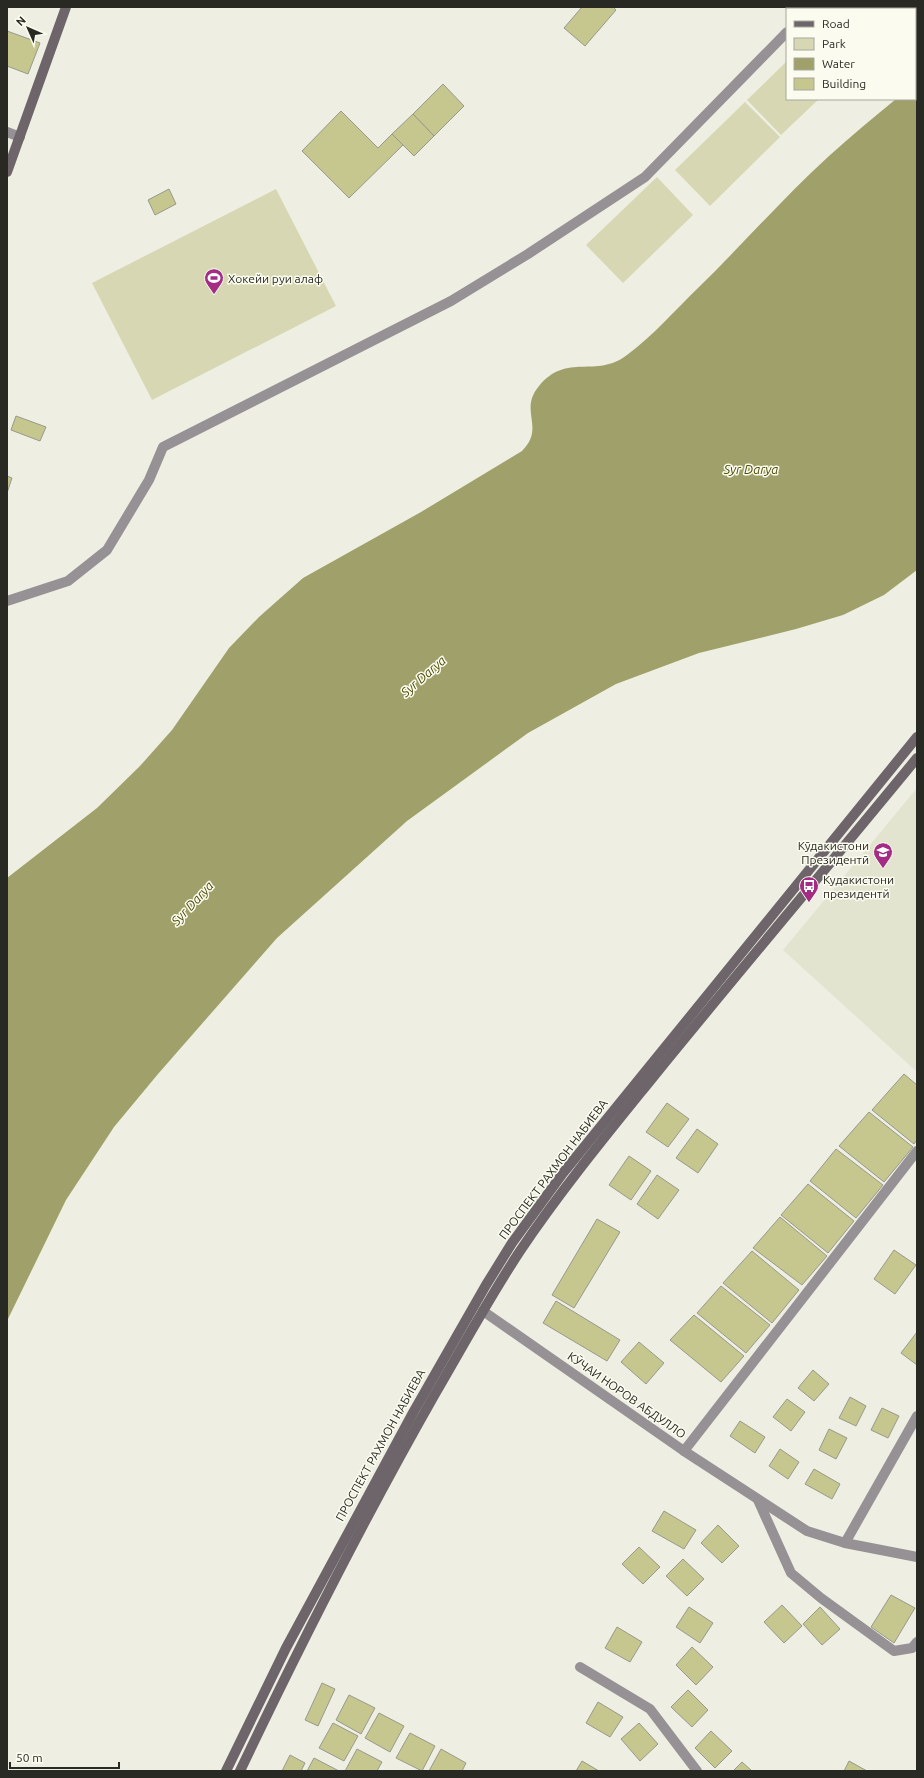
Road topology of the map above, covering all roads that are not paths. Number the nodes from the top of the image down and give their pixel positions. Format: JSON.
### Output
{"nodes":[{"id":1,"x":66,"y":7,"type":"edge"},
{"id":2,"x":786,"y":33,"type":"edge"},
{"id":3,"x":7,"y":132,"type":"edge"},
{"id":4,"x":20,"y":137,"type":"junction"},
{"id":5,"x":7,"y":172,"type":"edge"},
{"id":6,"x":7,"y":601,"type":"edge"},
{"id":7,"x":917,"y":737,"type":"edge"},
{"id":8,"x":917,"y":758,"type":"edge"},
{"id":9,"x":917,"y":1152,"type":"edge"},
{"id":10,"x":484,"y":1310,"type":"junction"},
{"id":11,"x":917,"y":1416,"type":"edge"},
{"id":12,"x":684,"y":1451,"type":"junction"},
{"id":13,"x":758,"y":1500,"type":"junction"},
{"id":14,"x":845,"y":1543,"type":"junction"},
{"id":15,"x":917,"y":1556,"type":"edge"},
{"id":16,"x":917,"y":1642,"type":"edge"},
{"id":17,"x":580,"y":1667,"type":"dead end"},
{"id":18,"x":226,"y":1771,"type":"edge"},
{"id":19,"x":240,"y":1771,"type":"edge"},
{"id":20,"x":697,"y":1771,"type":"edge"}],
"edges":[{"from":1,"to":4,"type":"main road"},
{"from":2,"to":6,"type":"street"},
{"from":3,"to":4,"type":"street"},
{"from":4,"to":5,"type":"main road"},
{"from":7,"to":18,"type":"main road","name":"ПРОСПЕКТ РАХМОН НАБИЕВА"},
{"from":8,"to":10,"type":"main road","name":"ПРОСПЕКТ РАХМОН НАБИЕВА"},
{"from":9,"to":12,"type":"street"},
{"from":10,"to":12,"type":"street","name":"КӮЧАИ НОРОВ АБДУЛЛО"},
{"from":10,"to":19,"type":"main road","name":"ПРОСПЕКТ РАХМОН НАБИЕВА"},
{"from":11,"to":14,"type":"street"},
{"from":12,"to":13,"type":"street","name":"КӮЧАИ НОРОВ АБДУЛЛО"},
{"from":13,"to":14,"type":"street","name":"КӮЧАИ НОРОВ АБДУЛЛО"},
{"from":13,"to":16,"type":"street"},
{"from":14,"to":15,"type":"street","name":"КӮЧАИ НОРОВ АБДУЛЛО"},
{"from":17,"to":20,"type":"street"}]}
